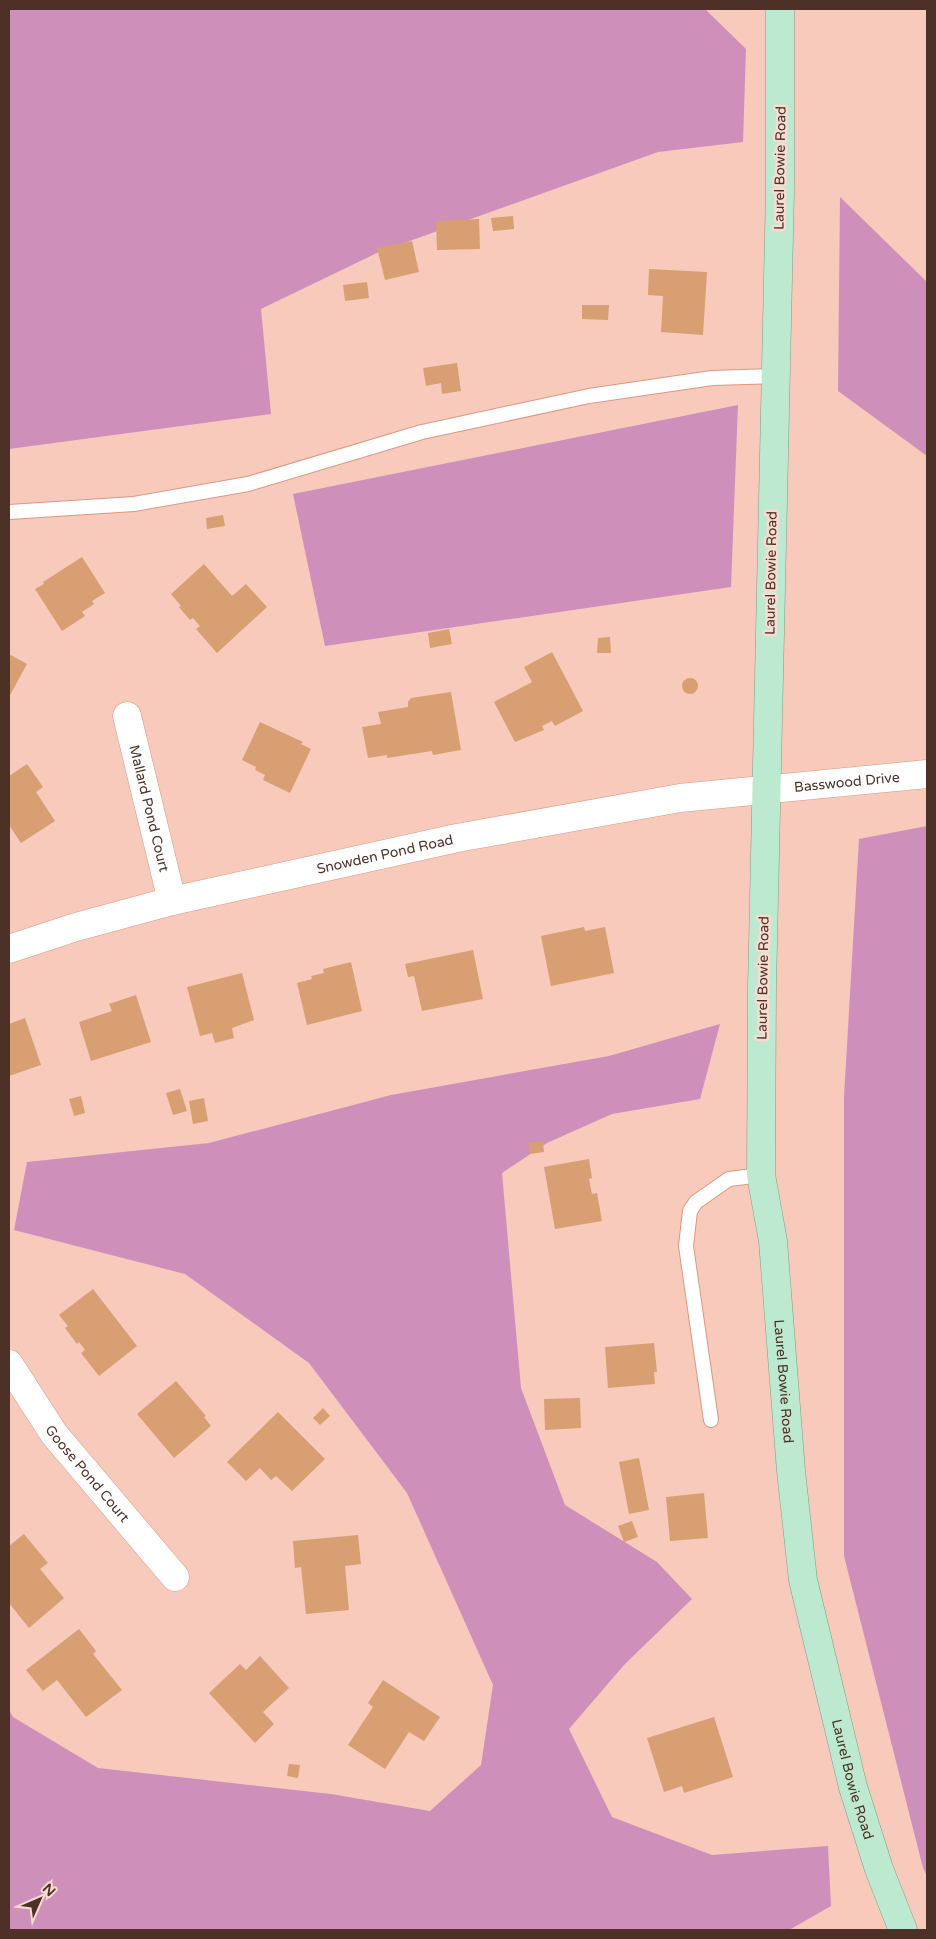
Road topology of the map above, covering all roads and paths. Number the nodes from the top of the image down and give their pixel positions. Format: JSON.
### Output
{"nodes":[{"id":1,"x":780,"y":9,"type":"edge"},
{"id":2,"x":776,"y":376,"type":"junction"},
{"id":3,"x":9,"y":512,"type":"edge"},
{"id":4,"x":127,"y":716,"type":"dead end"},
{"id":5,"x":927,"y":774,"type":"edge"},
{"id":6,"x":766,"y":790,"type":"junction"},
{"id":7,"x":172,"y":901,"type":"junction"},
{"id":8,"x":9,"y":949,"type":"edge"},
{"id":9,"x":761,"y":1175,"type":"junction"},
{"id":10,"x":9,"y":1364,"type":"edge"},
{"id":11,"x":711,"y":1420,"type":"dead end"},
{"id":12,"x":175,"y":1577,"type":"dead end"},
{"id":13,"x":903,"y":1930,"type":"edge"}],
"edges":[{"from":1,"to":2,"type":"main road","name":"Laurel Bowie Road"},
{"from":2,"to":3,"type":"lane"},
{"from":2,"to":6,"type":"main road","name":"Laurel Bowie Road"},
{"from":4,"to":7,"type":"street","name":"Mallard Pond Court"},
{"from":5,"to":6,"type":"street","name":"Basswood Drive"},
{"from":6,"to":7,"type":"street","name":"Snowden Pond Road"},
{"from":6,"to":9,"type":"main road","name":"Laurel Bowie Road"},
{"from":7,"to":8,"type":"street","name":"Snowden Pond Road"},
{"from":9,"to":11,"type":"lane"},
{"from":9,"to":13,"type":"main road","name":"Laurel Bowie Road"},
{"from":10,"to":12,"type":"street","name":"Goose Pond Court"}]}
